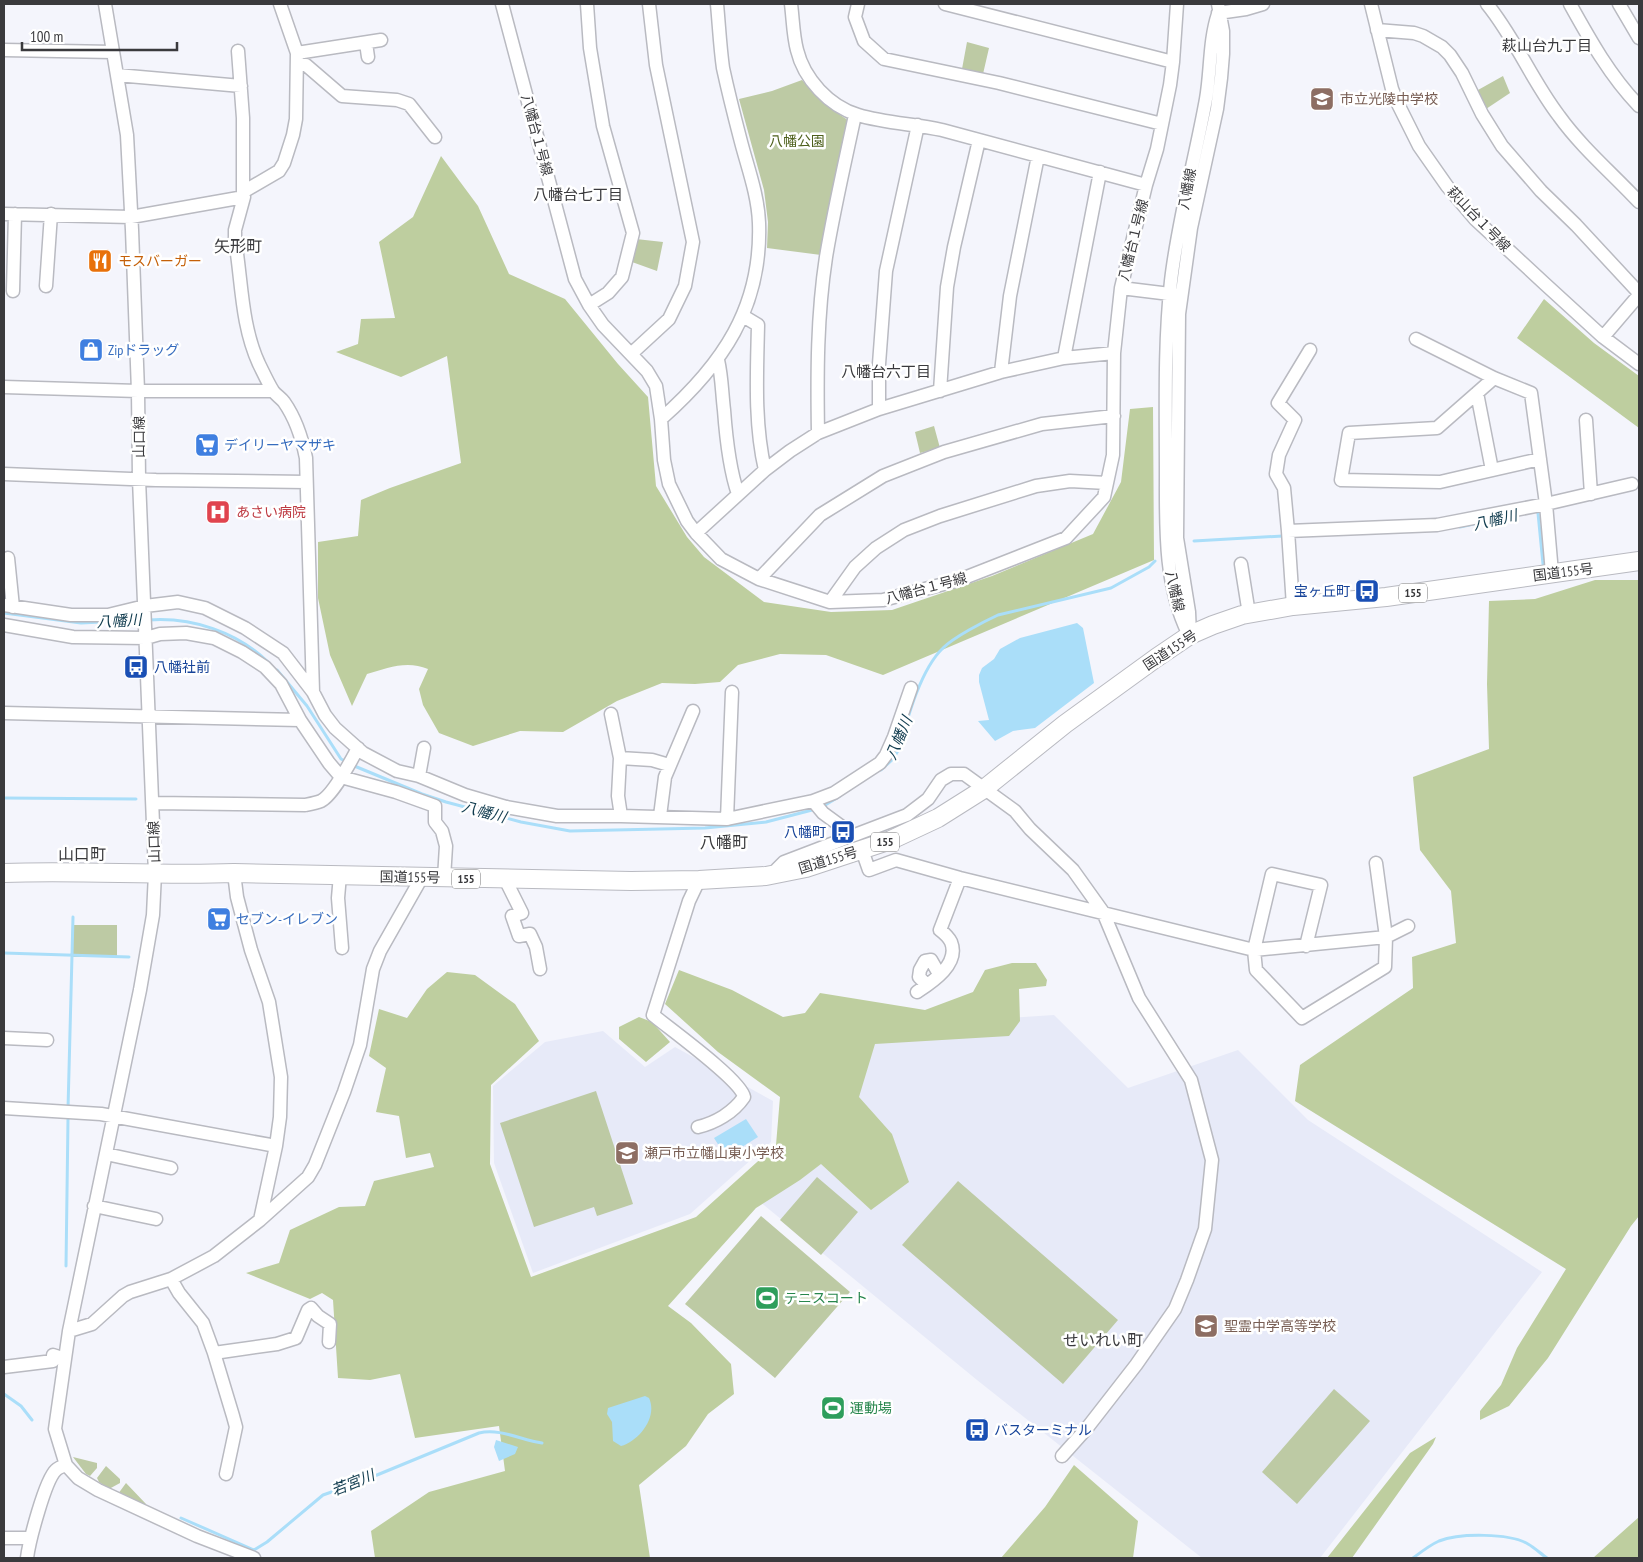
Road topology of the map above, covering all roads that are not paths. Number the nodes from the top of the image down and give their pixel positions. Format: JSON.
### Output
{"nodes":[{"id":1,"x":105,"y":4,"type":"edge"},
{"id":2,"x":280,"y":4,"type":"edge"},
{"id":3,"x":502,"y":4,"type":"edge"},
{"id":4,"x":587,"y":4,"type":"edge"},
{"id":5,"x":650,"y":4,"type":"edge"},
{"id":6,"x":717,"y":4,"type":"edge"},
{"id":7,"x":791,"y":4,"type":"edge"},
{"id":8,"x":858,"y":4,"type":"edge"},
{"id":9,"x":945,"y":4,"type":"edge"},
{"id":10,"x":1177,"y":4,"type":"edge"},
{"id":11,"x":1263,"y":4,"type":"edge"},
{"id":12,"x":1371,"y":4,"type":"edge"},
{"id":13,"x":1487,"y":4,"type":"edge"},
{"id":14,"x":1570,"y":4,"type":"edge"},
{"id":15,"x":1619,"y":4,"type":"edge"},
{"id":16,"x":1218,"y":8,"type":"edge"},
{"id":17,"x":1377,"y":30,"type":"junction"},
{"id":18,"x":1639,"y":38,"type":"edge"},
{"id":19,"x":381,"y":40,"type":"dead end"},
{"id":20,"x":366,"y":43,"type":"junction"},
{"id":21,"x":4,"y":50,"type":"edge"},
{"id":22,"x":238,"y":51,"type":"dead end"},
{"id":23,"x":113,"y":52,"type":"junction"},
{"id":24,"x":368,"y":57,"type":"dead end"},
{"id":25,"x":298,"y":59,"type":"junction"},
{"id":26,"x":1173,"y":62,"type":"junction"},
{"id":27,"x":117,"y":75,"type":"junction"},
{"id":28,"x":241,"y":86,"type":"junction"},
{"id":29,"x":1639,"y":106,"type":"edge"},
{"id":30,"x":855,"y":114,"type":"junction"},
{"id":31,"x":1162,"y":124,"type":"junction"},
{"id":32,"x":918,"y":125,"type":"junction"},
{"id":33,"x":435,"y":137,"type":"dead end"},
{"id":34,"x":979,"y":140,"type":"junction"},
{"id":35,"x":1038,"y":156,"type":"junction"},
{"id":36,"x":1100,"y":172,"type":"junction"},
{"id":37,"x":1146,"y":184,"type":"junction"},
{"id":38,"x":243,"y":195,"type":"junction"},
{"id":39,"x":1639,"y":202,"type":"edge"},
{"id":40,"x":9,"y":214,"type":"edge"},
{"id":41,"x":51,"y":214,"type":"junction"},
{"id":42,"x":131,"y":217,"type":"junction"},
{"id":43,"x":49,"y":279,"type":"dead end"},
{"id":44,"x":16,"y":284,"type":"dead end"},
{"id":45,"x":1121,"y":288,"type":"junction"},
{"id":46,"x":1176,"y":294,"type":"junction"},
{"id":47,"x":1639,"y":294,"type":"edge"},
{"id":48,"x":589,"y":305,"type":"junction"},
{"id":49,"x":743,"y":316,"type":"junction"},
{"id":50,"x":1602,"y":337,"type":"junction"},
{"id":51,"x":1416,"y":339,"type":"dead end"},
{"id":52,"x":1310,"y":350,"type":"dead end"},
{"id":53,"x":1114,"y":353,"type":"junction"},
{"id":54,"x":631,"y":354,"type":"junction"},
{"id":55,"x":1064,"y":358,"type":"junction"},
{"id":56,"x":718,"y":360,"type":"junction"},
{"id":57,"x":1639,"y":364,"type":"edge"},
{"id":58,"x":1001,"y":372,"type":"junction"},
{"id":59,"x":1494,"y":378,"type":"junction"},
{"id":60,"x":4,"y":387,"type":"edge"},
{"id":61,"x":138,"y":391,"type":"junction"},
{"id":62,"x":274,"y":391,"type":"junction"},
{"id":63,"x":940,"y":391,"type":"junction"},
{"id":64,"x":1477,"y":393,"type":"junction"},
{"id":65,"x":879,"y":409,"type":"junction"},
{"id":66,"x":1114,"y":416,"type":"junction"},
{"id":67,"x":662,"y":419,"type":"junction"},
{"id":68,"x":1586,"y":420,"type":"dead end"},
{"id":69,"x":818,"y":433,"type":"junction"},
{"id":70,"x":1540,"y":459,"type":"junction"},
{"id":71,"x":765,"y":470,"type":"junction"},
{"id":72,"x":1492,"y":470,"type":"junction"},
{"id":73,"x":4,"y":474,"type":"edge"},
{"id":74,"x":139,"y":479,"type":"junction"},
{"id":75,"x":306,"y":482,"type":"junction"},
{"id":76,"x":1107,"y":483,"type":"junction"},
{"id":77,"x":1632,"y":484,"type":"dead end"},
{"id":78,"x":738,"y":494,"type":"junction"},
{"id":79,"x":1591,"y":494,"type":"junction"},
{"id":80,"x":1546,"y":504,"type":"junction"},
{"id":81,"x":1288,"y":531,"type":"junction"},
{"id":82,"x":696,"y":533,"type":"junction"},
{"id":83,"x":8,"y":558,"type":"dead end"},
{"id":84,"x":1639,"y":561,"type":"edge"},
{"id":85,"x":1241,"y":564,"type":"dead end"},
{"id":86,"x":1552,"y":573,"type":"junction"},
{"id":87,"x":759,"y":579,"type":"junction"},
{"id":88,"x":830,"y":602,"type":"junction"},
{"id":89,"x":8,"y":606,"type":"edge"},
{"id":90,"x":1293,"y":606,"type":"junction"},
{"id":91,"x":145,"y":608,"type":"junction"},
{"id":92,"x":1249,"y":614,"type":"junction"},
{"id":93,"x":4,"y":625,"type":"edge"},
{"id":94,"x":146,"y":634,"type":"junction"},
{"id":95,"x":1190,"y":635,"type":"junction"},
{"id":96,"x":910,"y":688,"type":"dead end"},
{"id":97,"x":313,"y":692,"type":"junction"},
{"id":98,"x":732,"y":692,"type":"dead end"},
{"id":99,"x":693,"y":711,"type":"dead end"},
{"id":100,"x":4,"y":714,"type":"edge"},
{"id":101,"x":611,"y":714,"type":"dead end"},
{"id":102,"x":150,"y":716,"type":"junction"},
{"id":103,"x":300,"y":720,"type":"junction"},
{"id":104,"x":424,"y":748,"type":"dead end"},
{"id":105,"x":356,"y":752,"type":"junction"},
{"id":106,"x":620,"y":758,"type":"junction"},
{"id":107,"x":669,"y":765,"type":"junction"},
{"id":108,"x":344,"y":773,"type":"junction"},
{"id":109,"x":418,"y":776,"type":"junction"},
{"id":110,"x":434,"y":785,"type":"junction"},
{"id":111,"x":984,"y":789,"type":"junction"},
{"id":112,"x":153,"y":803,"type":"junction"},
{"id":113,"x":429,"y":803,"type":"junction"},
{"id":114,"x":816,"y":806,"type":"junction"},
{"id":115,"x":621,"y":816,"type":"junction"},
{"id":116,"x":660,"y":816,"type":"junction"},
{"id":117,"x":727,"y":818,"type":"junction"},
{"id":118,"x":853,"y":835,"type":"junction"},
{"id":119,"x":862,"y":850,"type":"junction"},
{"id":120,"x":1376,"y":863,"type":"dead end"},
{"id":121,"x":4,"y":872,"type":"edge"},
{"id":122,"x":155,"y":873,"type":"junction"},
{"id":123,"x":234,"y":873,"type":"junction"},
{"id":124,"x":776,"y":874,"type":"junction"},
{"id":125,"x":340,"y":875,"type":"junction"},
{"id":126,"x":422,"y":877,"type":"junction"},
{"id":127,"x":444,"y":878,"type":"junction"},
{"id":128,"x":960,"y":878,"type":"junction"},
{"id":129,"x":506,"y":879,"type":"junction"},
{"id":130,"x":699,"y":880,"type":"junction"},
{"id":131,"x":1103,"y":912,"type":"junction"},
{"id":132,"x":1408,"y":926,"type":"dead end"},
{"id":133,"x":1386,"y":937,"type":"junction"},
{"id":134,"x":1306,"y":946,"type":"junction"},
{"id":135,"x":342,"y":948,"type":"dead end"},
{"id":136,"x":1254,"y":950,"type":"junction"},
{"id":137,"x":540,"y":969,"type":"dead end"},
{"id":138,"x":939,"y":974,"type":"junction"},
{"id":139,"x":4,"y":1038,"type":"edge"},
{"id":140,"x":47,"y":1040,"type":"dead end"},
{"id":141,"x":4,"y":1108,"type":"edge"},
{"id":142,"x":114,"y":1117,"type":"junction"},
{"id":143,"x":698,"y":1127,"type":"dead end"},
{"id":144,"x":276,"y":1146,"type":"junction"},
{"id":145,"x":106,"y":1154,"type":"junction"},
{"id":146,"x":171,"y":1168,"type":"dead end"},
{"id":147,"x":94,"y":1206,"type":"junction"},
{"id":148,"x":156,"y":1219,"type":"dead end"},
{"id":149,"x":260,"y":1220,"type":"junction"},
{"id":150,"x":171,"y":1279,"type":"junction"},
{"id":151,"x":69,"y":1331,"type":"junction"},
{"id":152,"x":329,"y":1342,"type":"dead end"},
{"id":153,"x":214,"y":1353,"type":"junction"},
{"id":154,"x":65,"y":1359,"type":"junction"},
{"id":155,"x":4,"y":1367,"type":"edge"},
{"id":156,"x":1062,"y":1456,"type":"dead end"},
{"id":157,"x":66,"y":1465,"type":"junction"},
{"id":158,"x":226,"y":1474,"type":"dead end"},
{"id":159,"x":4,"y":1538,"type":"edge"},
{"id":160,"x":30,"y":1538,"type":"junction"},
{"id":161,"x":27,"y":1558,"type":"edge"},
{"id":162,"x":254,"y":1558,"type":"edge"}],
"edges":[{"from":1,"to":23,"type":"street","name":"山口線"},
{"from":2,"to":25,"type":"street"},
{"from":3,"to":48,"type":"street","name":"八幡台１号線"},
{"from":4,"to":48,"type":"street"},
{"from":5,"to":54,"type":"street"},
{"from":6,"to":49,"type":"street"},
{"from":7,"to":30,"type":"street"},
{"from":8,"to":31,"type":"street"},
{"from":9,"to":26,"type":"street"},
{"from":10,"to":26,"type":"street","name":"八幡台１号線"},
{"from":11,"to":16,"type":"street"},
{"from":12,"to":17,"type":"street","name":"萩山台１号線"},
{"from":13,"to":39,"type":"street"},
{"from":14,"to":29,"type":"street"},
{"from":15,"to":18,"type":"street"},
{"from":16,"to":46,"type":"street","name":"八幡線"},
{"from":17,"to":47,"type":"street"},
{"from":17,"to":50,"type":"street","name":"萩山台１号線"},
{"from":19,"to":20,"type":"street"},
{"from":20,"to":24,"type":"street"},
{"from":20,"to":25,"type":"street"},
{"from":21,"to":23,"type":"street"},
{"from":22,"to":28,"type":"street"},
{"from":23,"to":27,"type":"street","name":"山口線"},
{"from":25,"to":33,"type":"street"},
{"from":25,"to":38,"type":"street"},
{"from":26,"to":31,"type":"street","name":"八幡台１号線"},
{"from":27,"to":28,"type":"street"},
{"from":27,"to":42,"type":"street","name":"山口線"},
{"from":28,"to":38,"type":"street"},
{"from":30,"to":32,"type":"street"},
{"from":30,"to":69,"type":"street"},
{"from":31,"to":37,"type":"street","name":"八幡台１号線"},
{"from":32,"to":34,"type":"street"},
{"from":32,"to":65,"type":"street"},
{"from":34,"to":35,"type":"street"},
{"from":34,"to":63,"type":"street"},
{"from":35,"to":36,"type":"street"},
{"from":35,"to":58,"type":"street"},
{"from":36,"to":37,"type":"street"},
{"from":36,"to":55,"type":"street"},
{"from":37,"to":45,"type":"street","name":"八幡台１号線"},
{"from":38,"to":42,"type":"street"},
{"from":38,"to":62,"type":"street"},
{"from":40,"to":41,"type":"street"},
{"from":40,"to":44,"type":"street"},
{"from":41,"to":42,"type":"street"},
{"from":41,"to":43,"type":"street"},
{"from":42,"to":61,"type":"street","name":"山口線"},
{"from":45,"to":46,"type":"street"},
{"from":45,"to":53,"type":"street","name":"八幡台１号線"},
{"from":46,"to":95,"type":"street","name":"八幡線"},
{"from":47,"to":50,"type":"street"},
{"from":48,"to":54,"type":"street","name":"八幡台１号線"},
{"from":49,"to":56,"type":"street"},
{"from":49,"to":71,"type":"street"},
{"from":50,"to":57,"type":"street","name":"萩山台１号線"},
{"from":51,"to":59,"type":"street"},
{"from":52,"to":81,"type":"street"},
{"from":53,"to":55,"type":"street"},
{"from":53,"to":66,"type":"street","name":"八幡台１号線"},
{"from":54,"to":67,"type":"street","name":"八幡台１号線"},
{"from":55,"to":58,"type":"street"},
{"from":56,"to":67,"type":"street"},
{"from":56,"to":78,"type":"street"},
{"from":58,"to":63,"type":"street"},
{"from":59,"to":64,"type":"street"},
{"from":59,"to":70,"type":"street"},
{"from":60,"to":61,"type":"street"},
{"from":61,"to":62,"type":"street"},
{"from":61,"to":74,"type":"street","name":"山口線"},
{"from":62,"to":75,"type":"street"},
{"from":63,"to":65,"type":"street"},
{"from":64,"to":72,"type":"street"},
{"from":64,"to":72,"type":"street"},
{"from":65,"to":69,"type":"street"},
{"from":66,"to":76,"type":"street","name":"八幡台１号線"},
{"from":66,"to":87,"type":"street"},
{"from":67,"to":82,"type":"street","name":"八幡台１号線"},
{"from":68,"to":79,"type":"street"},
{"from":69,"to":71,"type":"street"},
{"from":70,"to":72,"type":"street"},
{"from":70,"to":80,"type":"street"},
{"from":71,"to":78,"type":"street"},
{"from":73,"to":74,"type":"street"},
{"from":74,"to":75,"type":"street"},
{"from":74,"to":91,"type":"street","name":"山口線"},
{"from":75,"to":97,"type":"street"},
{"from":76,"to":88,"type":"street"},
{"from":76,"to":88,"type":"street","name":"八幡台１号線"},
{"from":77,"to":79,"type":"street"},
{"from":78,"to":82,"type":"street"},
{"from":79,"to":80,"type":"street"},
{"from":80,"to":81,"type":"street"},
{"from":80,"to":86,"type":"street"},
{"from":81,"to":90,"type":"street"},
{"from":82,"to":87,"type":"street","name":"八幡台１号線"},
{"from":83,"to":89,"type":"street"},
{"from":84,"to":86,"type":"highway","name":"国道155号","number":"155"},
{"from":85,"to":92,"type":"street"},
{"from":86,"to":90,"type":"highway","name":"国道155号","number":"155"},
{"from":87,"to":88,"type":"street","name":"八幡台１号線"},
{"from":89,"to":91,"type":"street"},
{"from":90,"to":92,"type":"highway","name":"国道155号","number":"155"},
{"from":91,"to":94,"type":"street","name":"山口線"},
{"from":91,"to":97,"type":"street"},
{"from":92,"to":95,"type":"highway","name":"国道155号","number":"155"},
{"from":93,"to":94,"type":"street"},
{"from":94,"to":102,"type":"street","name":"山口線"},
{"from":94,"to":103,"type":"street"},
{"from":95,"to":111,"type":"highway","name":"国道155号","number":"155"},
{"from":96,"to":114,"type":"street"},
{"from":97,"to":105,"type":"street"},
{"from":98,"to":117,"type":"street"},
{"from":99,"to":107,"type":"street"},
{"from":100,"to":102,"type":"street"},
{"from":101,"to":106,"type":"street"},
{"from":102,"to":103,"type":"street"},
{"from":102,"to":112,"type":"street","name":"山口線"},
{"from":103,"to":108,"type":"street"},
{"from":104,"to":109,"type":"street"},
{"from":105,"to":108,"type":"street"},
{"from":105,"to":109,"type":"street"},
{"from":106,"to":107,"type":"street"},
{"from":106,"to":115,"type":"street"},
{"from":107,"to":116,"type":"street"},
{"from":108,"to":112,"type":"street"},
{"from":108,"to":113,"type":"street"},
{"from":109,"to":110,"type":"street"},
{"from":110,"to":113,"type":"street"},
{"from":110,"to":115,"type":"street"},
{"from":111,"to":118,"type":"street"},
{"from":111,"to":119,"type":"highway","name":"国道155号","number":"155"},
{"from":111,"to":131,"type":"street"},
{"from":112,"to":122,"type":"street","name":"山口線"},
{"from":113,"to":127,"type":"street"},
{"from":114,"to":117,"type":"street"},
{"from":114,"to":118,"type":"street"},
{"from":115,"to":116,"type":"street"},
{"from":116,"to":117,"type":"street"},
{"from":118,"to":124,"type":"street"},
{"from":119,"to":124,"type":"highway","name":"国道155号","number":"155"},
{"from":119,"to":128,"type":"street"},
{"from":120,"to":133,"type":"street"},
{"from":121,"to":122,"type":"highway","name":"国道155号","number":"155"},
{"from":122,"to":123,"type":"highway","name":"国道155号","number":"155"},
{"from":122,"to":142,"type":"street","name":"山口線"},
{"from":123,"to":125,"type":"highway","name":"国道155号","number":"155"},
{"from":123,"to":144,"type":"street"},
{"from":124,"to":130,"type":"highway","name":"国道155号","number":"155"},
{"from":125,"to":126,"type":"highway","name":"国道155号","number":"155"},
{"from":125,"to":135,"type":"street"},
{"from":126,"to":127,"type":"highway","name":"国道155号","number":"155"},
{"from":126,"to":149,"type":"street"},
{"from":127,"to":129,"type":"highway","name":"国道155号","number":"155"},
{"from":128,"to":131,"type":"street"},
{"from":128,"to":138,"type":"street"},
{"from":129,"to":130,"type":"highway","name":"国道155号","number":"155"},
{"from":129,"to":137,"type":"street"},
{"from":130,"to":143,"type":"street"},
{"from":131,"to":136,"type":"street"},
{"from":131,"to":156,"type":"street"},
{"from":132,"to":133,"type":"street"},
{"from":133,"to":134,"type":"street"},
{"from":133,"to":136,"type":"street"},
{"from":134,"to":136,"type":"street"},
{"from":134,"to":136,"type":"street"},
{"from":138,"to":138,"type":"street"},
{"from":139,"to":140,"type":"street"},
{"from":141,"to":142,"type":"street"},
{"from":142,"to":144,"type":"street"},
{"from":142,"to":145,"type":"street","name":"山口線"},
{"from":144,"to":149,"type":"street"},
{"from":145,"to":146,"type":"street"},
{"from":145,"to":147,"type":"street","name":"山口線"},
{"from":147,"to":148,"type":"street"},
{"from":147,"to":151,"type":"street","name":"山口線"},
{"from":149,"to":150,"type":"street"},
{"from":150,"to":151,"type":"street"},
{"from":150,"to":153,"type":"street"},
{"from":151,"to":154,"type":"street","name":"山口線"},
{"from":152,"to":153,"type":"street"},
{"from":153,"to":158,"type":"street"},
{"from":154,"to":155,"type":"street"},
{"from":154,"to":157,"type":"street","name":"山口線"},
{"from":157,"to":160,"type":"street"},
{"from":157,"to":162,"type":"street"},
{"from":159,"to":160,"type":"street"},
{"from":160,"to":161,"type":"street"}]}
